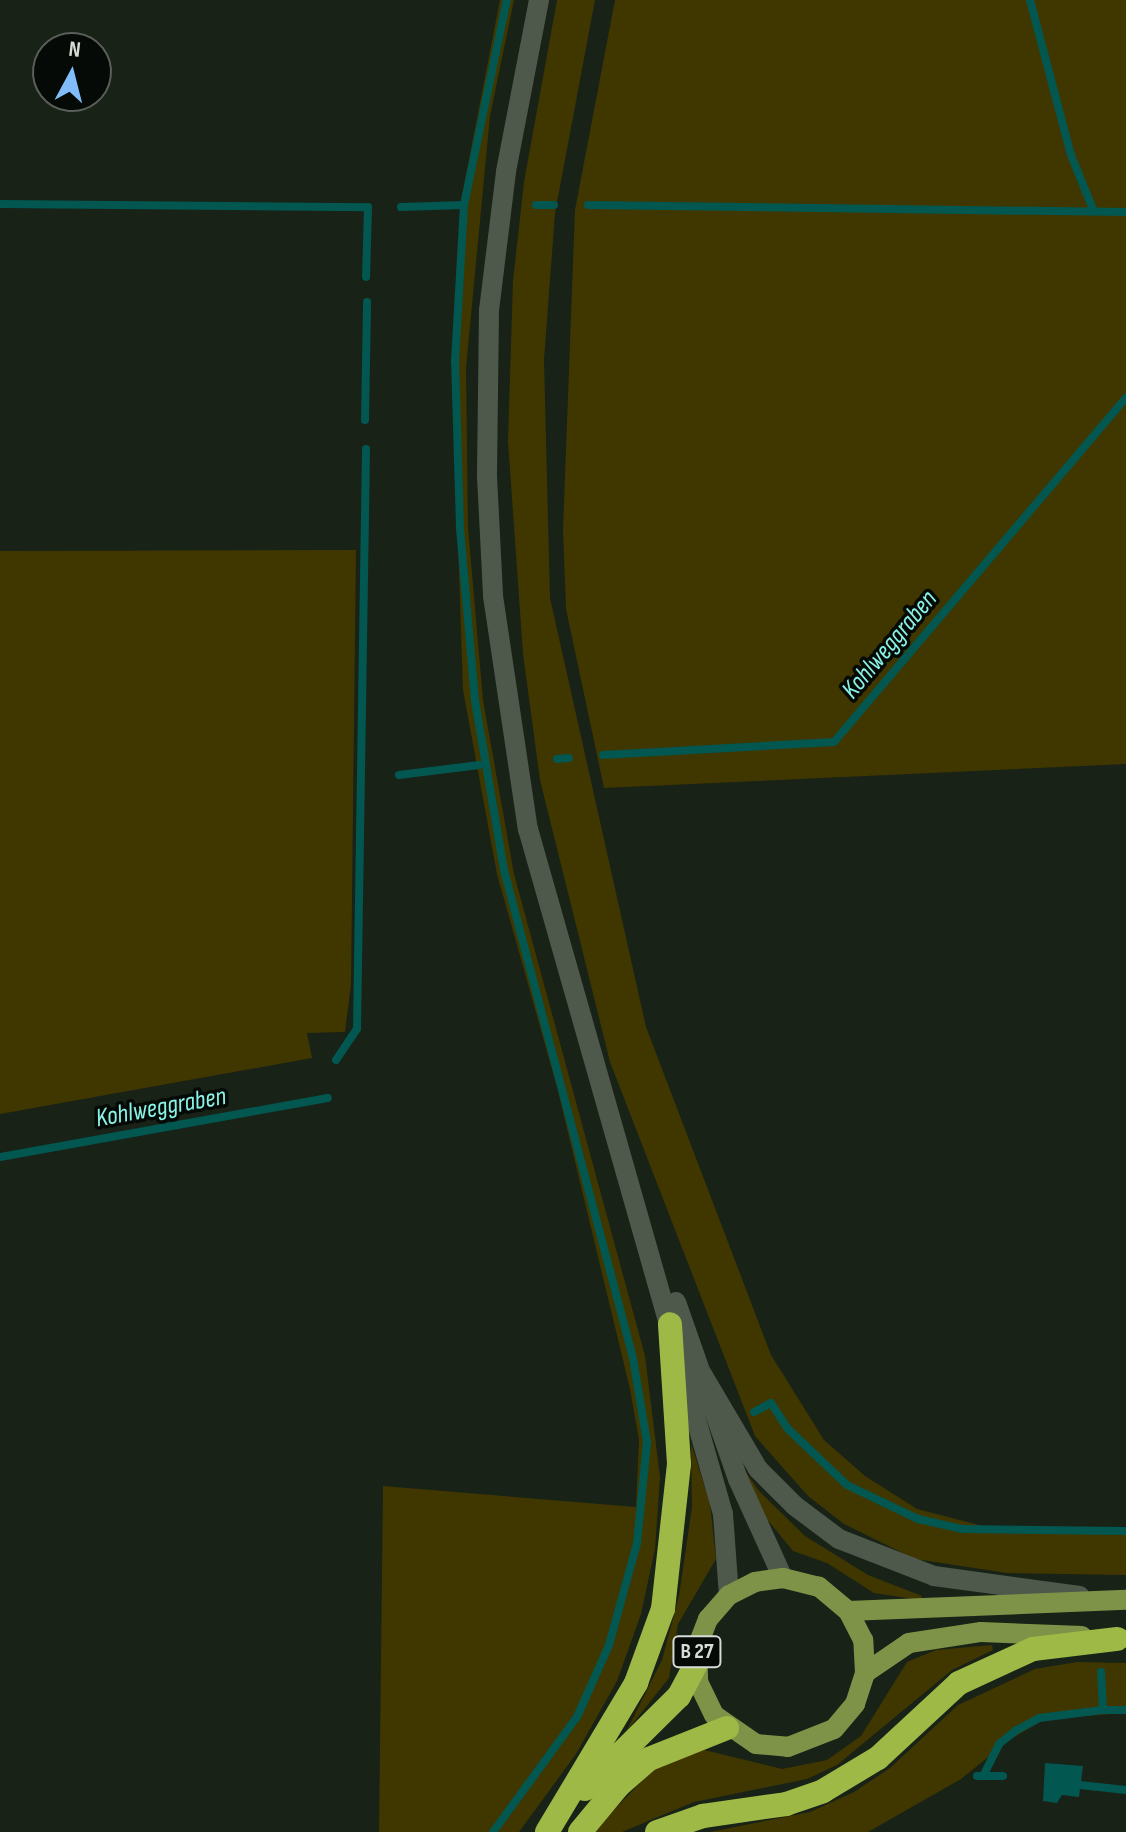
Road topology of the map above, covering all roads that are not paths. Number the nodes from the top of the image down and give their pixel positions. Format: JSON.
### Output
{"nodes":[{"id":1,"x":539,"y":0,"type":"edge"},
{"id":2,"x":625,"y":1161,"type":"junction"},
{"id":3,"x":670,"y":1324,"type":"junction"},
{"id":4,"x":702,"y":1374,"type":"junction"},
{"id":5,"x":783,"y":1578,"type":"junction"},
{"id":6,"x":729,"y":1595,"type":"junction"},
{"id":7,"x":1118,"y":1600,"type":"edge"},
{"id":8,"x":848,"y":1611,"type":"junction"},
{"id":9,"x":1121,"y":1639,"type":"edge"},
{"id":10,"x":696,"y":1664,"type":"junction"},
{"id":11,"x":865,"y":1673,"type":"junction"},
{"id":12,"x":727,"y":1728,"type":"junction"},
{"id":13,"x":563,"y":1810,"type":"junction"},
{"id":14,"x":547,"y":1832,"type":"edge"},
{"id":15,"x":580,"y":1832,"type":"edge"},
{"id":16,"x":657,"y":1832,"type":"edge"}],
"edges":[{"from":1,"to":2,"type":"main road"},
{"from":2,"to":3,"type":"main road"},
{"from":2,"to":4,"type":"main road"},
{"from":3,"to":6,"type":"main road"},
{"from":3,"to":13,"type":"highway"},
{"from":4,"to":5,"type":"main road"},
{"from":4,"to":7,"type":"main road"},
{"from":5,"to":6,"type":"main road"},
{"from":5,"to":8,"type":"main road"},
{"from":6,"to":10,"type":"main road","number":"B 27"},
{"from":7,"to":8,"type":"main road"},
{"from":8,"to":11,"type":"main road"},
{"from":9,"to":11,"type":"main road"},
{"from":9,"to":16,"type":"highway"},
{"from":10,"to":12,"type":"main road","number":"B 27"},
{"from":10,"to":13,"type":"highway"},
{"from":11,"to":12,"type":"main road","number":"B 27"},
{"from":12,"to":15,"type":"highway"},
{"from":13,"to":14,"type":"highway"}]}
